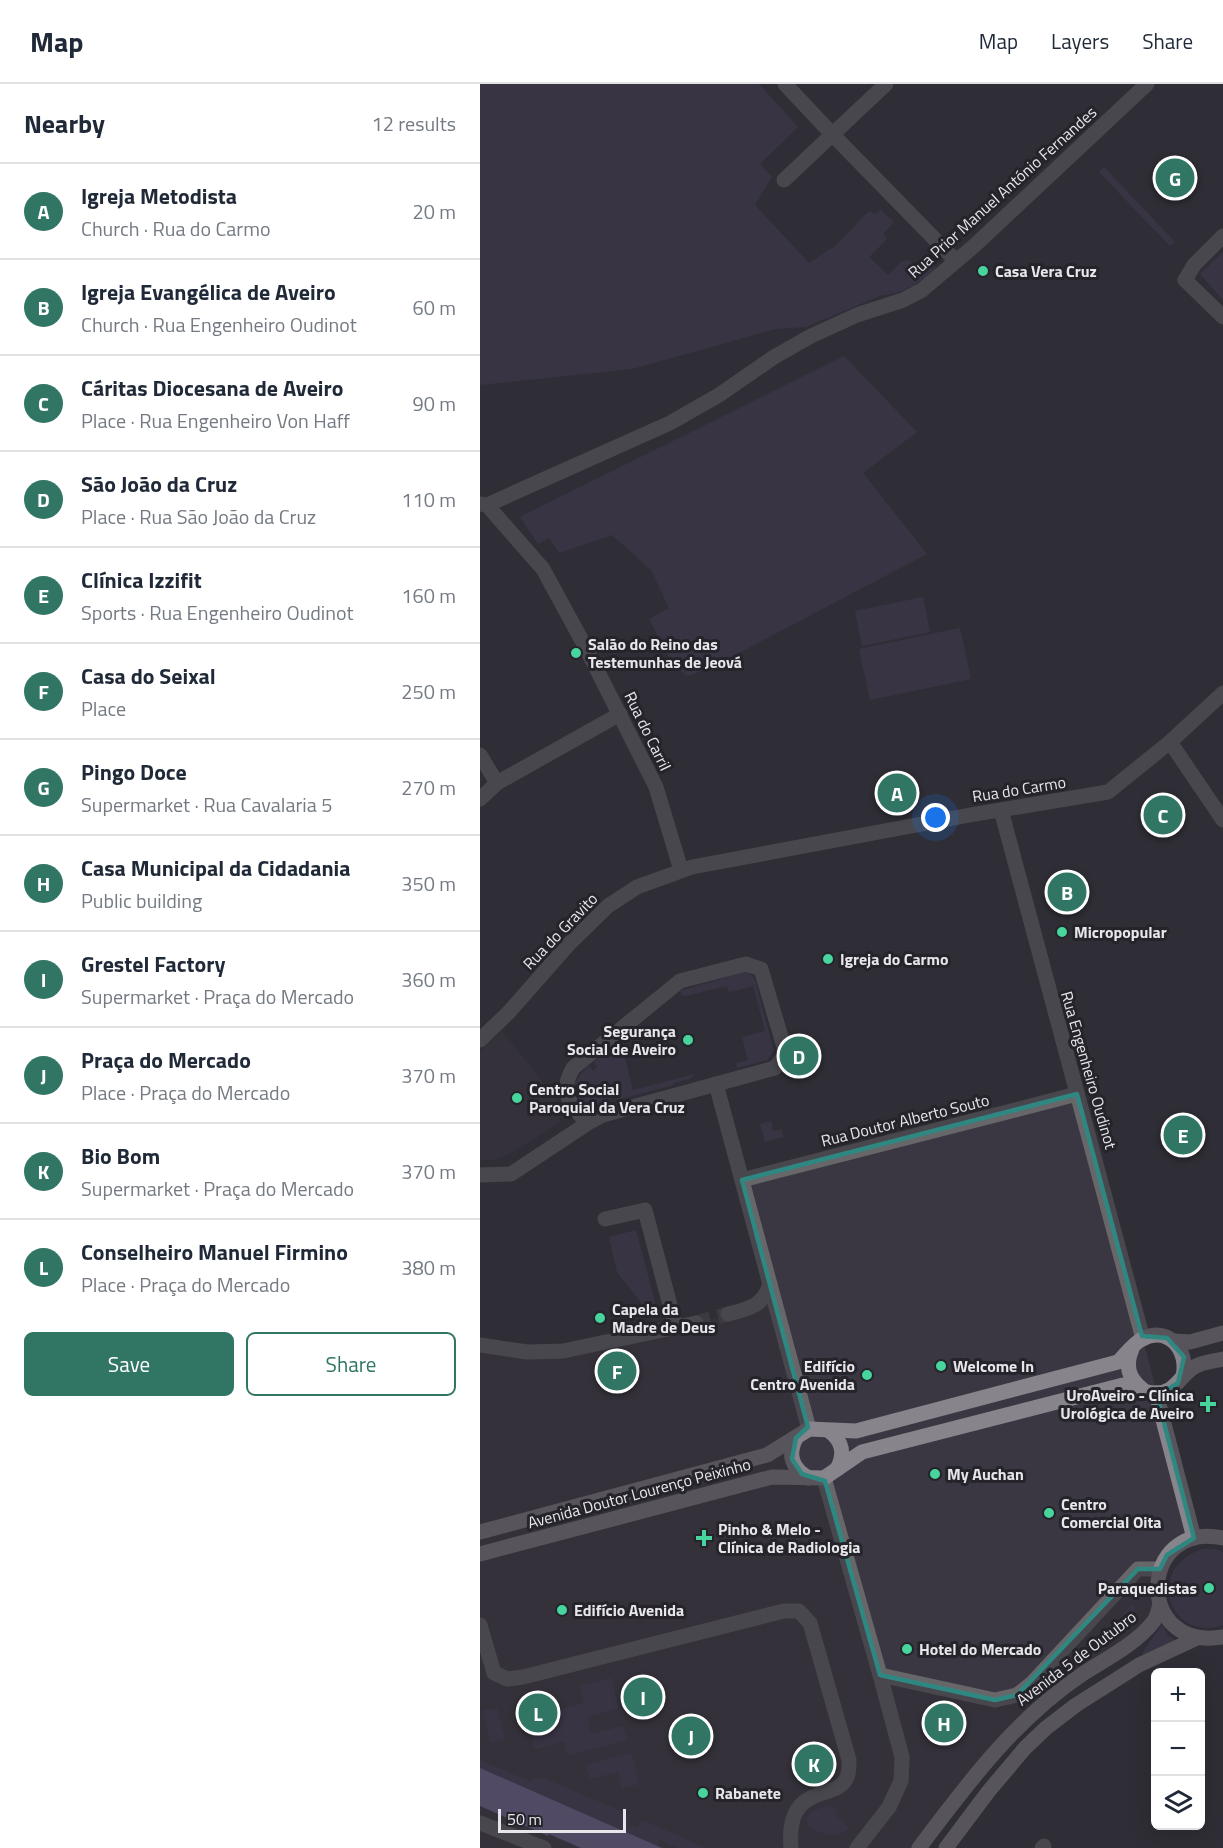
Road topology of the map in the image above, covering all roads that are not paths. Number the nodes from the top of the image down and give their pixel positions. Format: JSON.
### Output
{"nodes":[{"id":1,"x":786,"y":84,"type":"edge"},
{"id":2,"x":886,"y":84,"type":"edge"},
{"id":3,"x":1147,"y":84,"type":"edge"},
{"id":4,"x":832,"y":134,"type":"junction"},
{"id":5,"x":784,"y":180,"type":"dead end"},
{"id":6,"x":1223,"y":236,"type":"edge"},
{"id":7,"x":956,"y":261,"type":"junction"},
{"id":8,"x":1223,"y":317,"type":"edge"},
{"id":9,"x":484,"y":504,"type":"edge"},
{"id":10,"x":1223,"y":693,"type":"edge"},
{"id":11,"x":620,"y":714,"type":"junction"},
{"id":12,"x":1170,"y":742,"type":"junction"},
{"id":13,"x":480,"y":755,"type":"edge"},
{"id":14,"x":497,"y":783,"type":"junction"},
{"id":15,"x":480,"y":799,"type":"edge"},
{"id":16,"x":1001,"y":810,"type":"junction"},
{"id":17,"x":1223,"y":820,"type":"edge"},
{"id":18,"x":681,"y":870,"type":"junction"},
{"id":19,"x":480,"y":1040,"type":"edge"},
{"id":20,"x":716,"y":1084,"type":"junction"},
{"id":21,"x":1077,"y":1094,"type":"junction"},
{"id":22,"x":588,"y":1123,"type":"junction"},
{"id":23,"x":480,"y":1175,"type":"edge"},
{"id":24,"x":742,"y":1180,"type":"junction"},
{"id":25,"x":605,"y":1219,"type":"dead end"},
{"id":26,"x":770,"y":1284,"type":"junction"},
{"id":27,"x":752,"y":1309,"type":"junction"},
{"id":28,"x":728,"y":1314,"type":"tunnel mouth"},
{"id":29,"x":780,"y":1322,"type":"junction"},
{"id":30,"x":696,"y":1323,"type":"tunnel mouth"},
{"id":31,"x":675,"y":1328,"type":"junction"},
{"id":32,"x":1223,"y":1333,"type":"edge"},
{"id":33,"x":1174,"y":1341,"type":"junction"},
{"id":34,"x":1138,"y":1344,"type":"junction"},
{"id":35,"x":480,"y":1345,"type":"edge"},
{"id":36,"x":1223,"y":1359,"type":"edge"},
{"id":37,"x":1183,"y":1376,"type":"junction"},
{"id":38,"x":1149,"y":1391,"type":"junction"},
{"id":39,"x":809,"y":1429,"type":"junction"},
{"id":40,"x":829,"y":1431,"type":"junction"},
{"id":41,"x":796,"y":1438,"type":"junction"},
{"id":42,"x":823,"y":1475,"type":"junction"},
{"id":43,"x":480,"y":1532,"type":"edge"},
{"id":44,"x":1194,"y":1538,"type":"junction"},
{"id":45,"x":1223,"y":1538,"type":"edge"},
{"id":46,"x":480,"y":1554,"type":"edge"},
{"id":47,"x":1160,"y":1569,"type":"junction"},
{"id":48,"x":1160,"y":1605,"type":"junction"},
{"id":49,"x":480,"y":1625,"type":"edge"},
{"id":50,"x":1223,"y":1637,"type":"edge"},
{"id":51,"x":1197,"y":1638,"type":"junction"},
{"id":52,"x":880,"y":1675,"type":"junction"},
{"id":53,"x":480,"y":1823,"type":"edge"},
{"id":54,"x":544,"y":1848,"type":"edge"},
{"id":55,"x":791,"y":1848,"type":"edge"},
{"id":56,"x":857,"y":1848,"type":"edge"},
{"id":57,"x":919,"y":1848,"type":"edge"},
{"id":58,"x":946,"y":1848,"type":"edge"}],
"edges":[{"from":1,"to":4,"type":"street"},
{"from":2,"to":4,"type":"street"},
{"from":3,"to":7,"type":"street","name":"Rua Prior Manuel António Fernandes"},
{"from":4,"to":5,"type":"street"},
{"from":4,"to":7,"type":"street"},
{"from":6,"to":8,"type":"street"},
{"from":7,"to":9,"type":"street","name":"Rua Prior Manuel António Fernandes"},
{"from":9,"to":11,"type":"street","name":"Rua do Carril"},
{"from":10,"to":12,"type":"street","name":"Rua do Carmo"},
{"from":11,"to":14,"type":"street"},
{"from":11,"to":18,"type":"street","name":"Rua do Carril"},
{"from":12,"to":16,"type":"street","name":"Rua do Carmo"},
{"from":12,"to":17,"type":"street"},
{"from":13,"to":14,"type":"street"},
{"from":14,"to":15,"type":"street"},
{"from":16,"to":18,"type":"street","name":"Rua do Carmo"},
{"from":16,"to":21,"type":"street","name":"Rua Engenheiro Oudinot"},
{"from":18,"to":19,"type":"street","name":"Rua do Gravito"},
{"from":20,"to":22,"type":"street"},
{"from":20,"to":22,"type":"street"},
{"from":20,"to":24,"type":"street"},
{"from":21,"to":24,"type":"street","name":"Rua Doutor Alberto Souto"},
{"from":21,"to":34,"type":"street","name":"Rua Engenheiro Oudinot"},
{"from":22,"to":23,"type":"street"},
{"from":24,"to":26,"type":"street"},
{"from":25,"to":31,"type":"street"},
{"from":26,"to":27,"type":"street"},
{"from":26,"to":29,"type":"street"},
{"from":27,"to":28,"type":"street"},
{"from":27,"to":29,"type":"street"},
{"from":29,"to":39,"type":"street"},
{"from":30,"to":31,"type":"street"},
{"from":31,"to":35,"type":"street"},
{"from":32,"to":33,"type":"main road"},
{"from":33,"to":34,"type":"main road"},
{"from":33,"to":37,"type":"main road"},
{"from":34,"to":38,"type":"main road"},
{"from":34,"to":40,"type":"main road"},
{"from":36,"to":37,"type":"main road"},
{"from":37,"to":38,"type":"main road"},
{"from":38,"to":42,"type":"main road"},
{"from":38,"to":44,"type":"main road"},
{"from":39,"to":40,"type":"main road"},
{"from":39,"to":41,"type":"main road","name":"Avenida Doutor Lourenço Peixinho"},
{"from":40,"to":42,"type":"main road"},
{"from":41,"to":42,"type":"main road"},
{"from":41,"to":43,"type":"main road","name":"Avenida Doutor Lourenço Peixinho"},
{"from":42,"to":46,"type":"main road","name":"Avenida Doutor Lourenço Peixinho"},
{"from":42,"to":52,"type":"street"},
{"from":44,"to":45,"type":"main road"},
{"from":44,"to":47,"type":"main road"},
{"from":47,"to":48,"type":"main road"},
{"from":47,"to":52,"type":"street"},
{"from":48,"to":51,"type":"main road"},
{"from":48,"to":57,"type":"main road","name":"Avenida 5 de Outubro"},
{"from":49,"to":55,"type":"street"},
{"from":50,"to":51,"type":"main road"},
{"from":51,"to":58,"type":"main road"},
{"from":52,"to":56,"type":"street"},
{"from":53,"to":54,"type":"street"}]}
